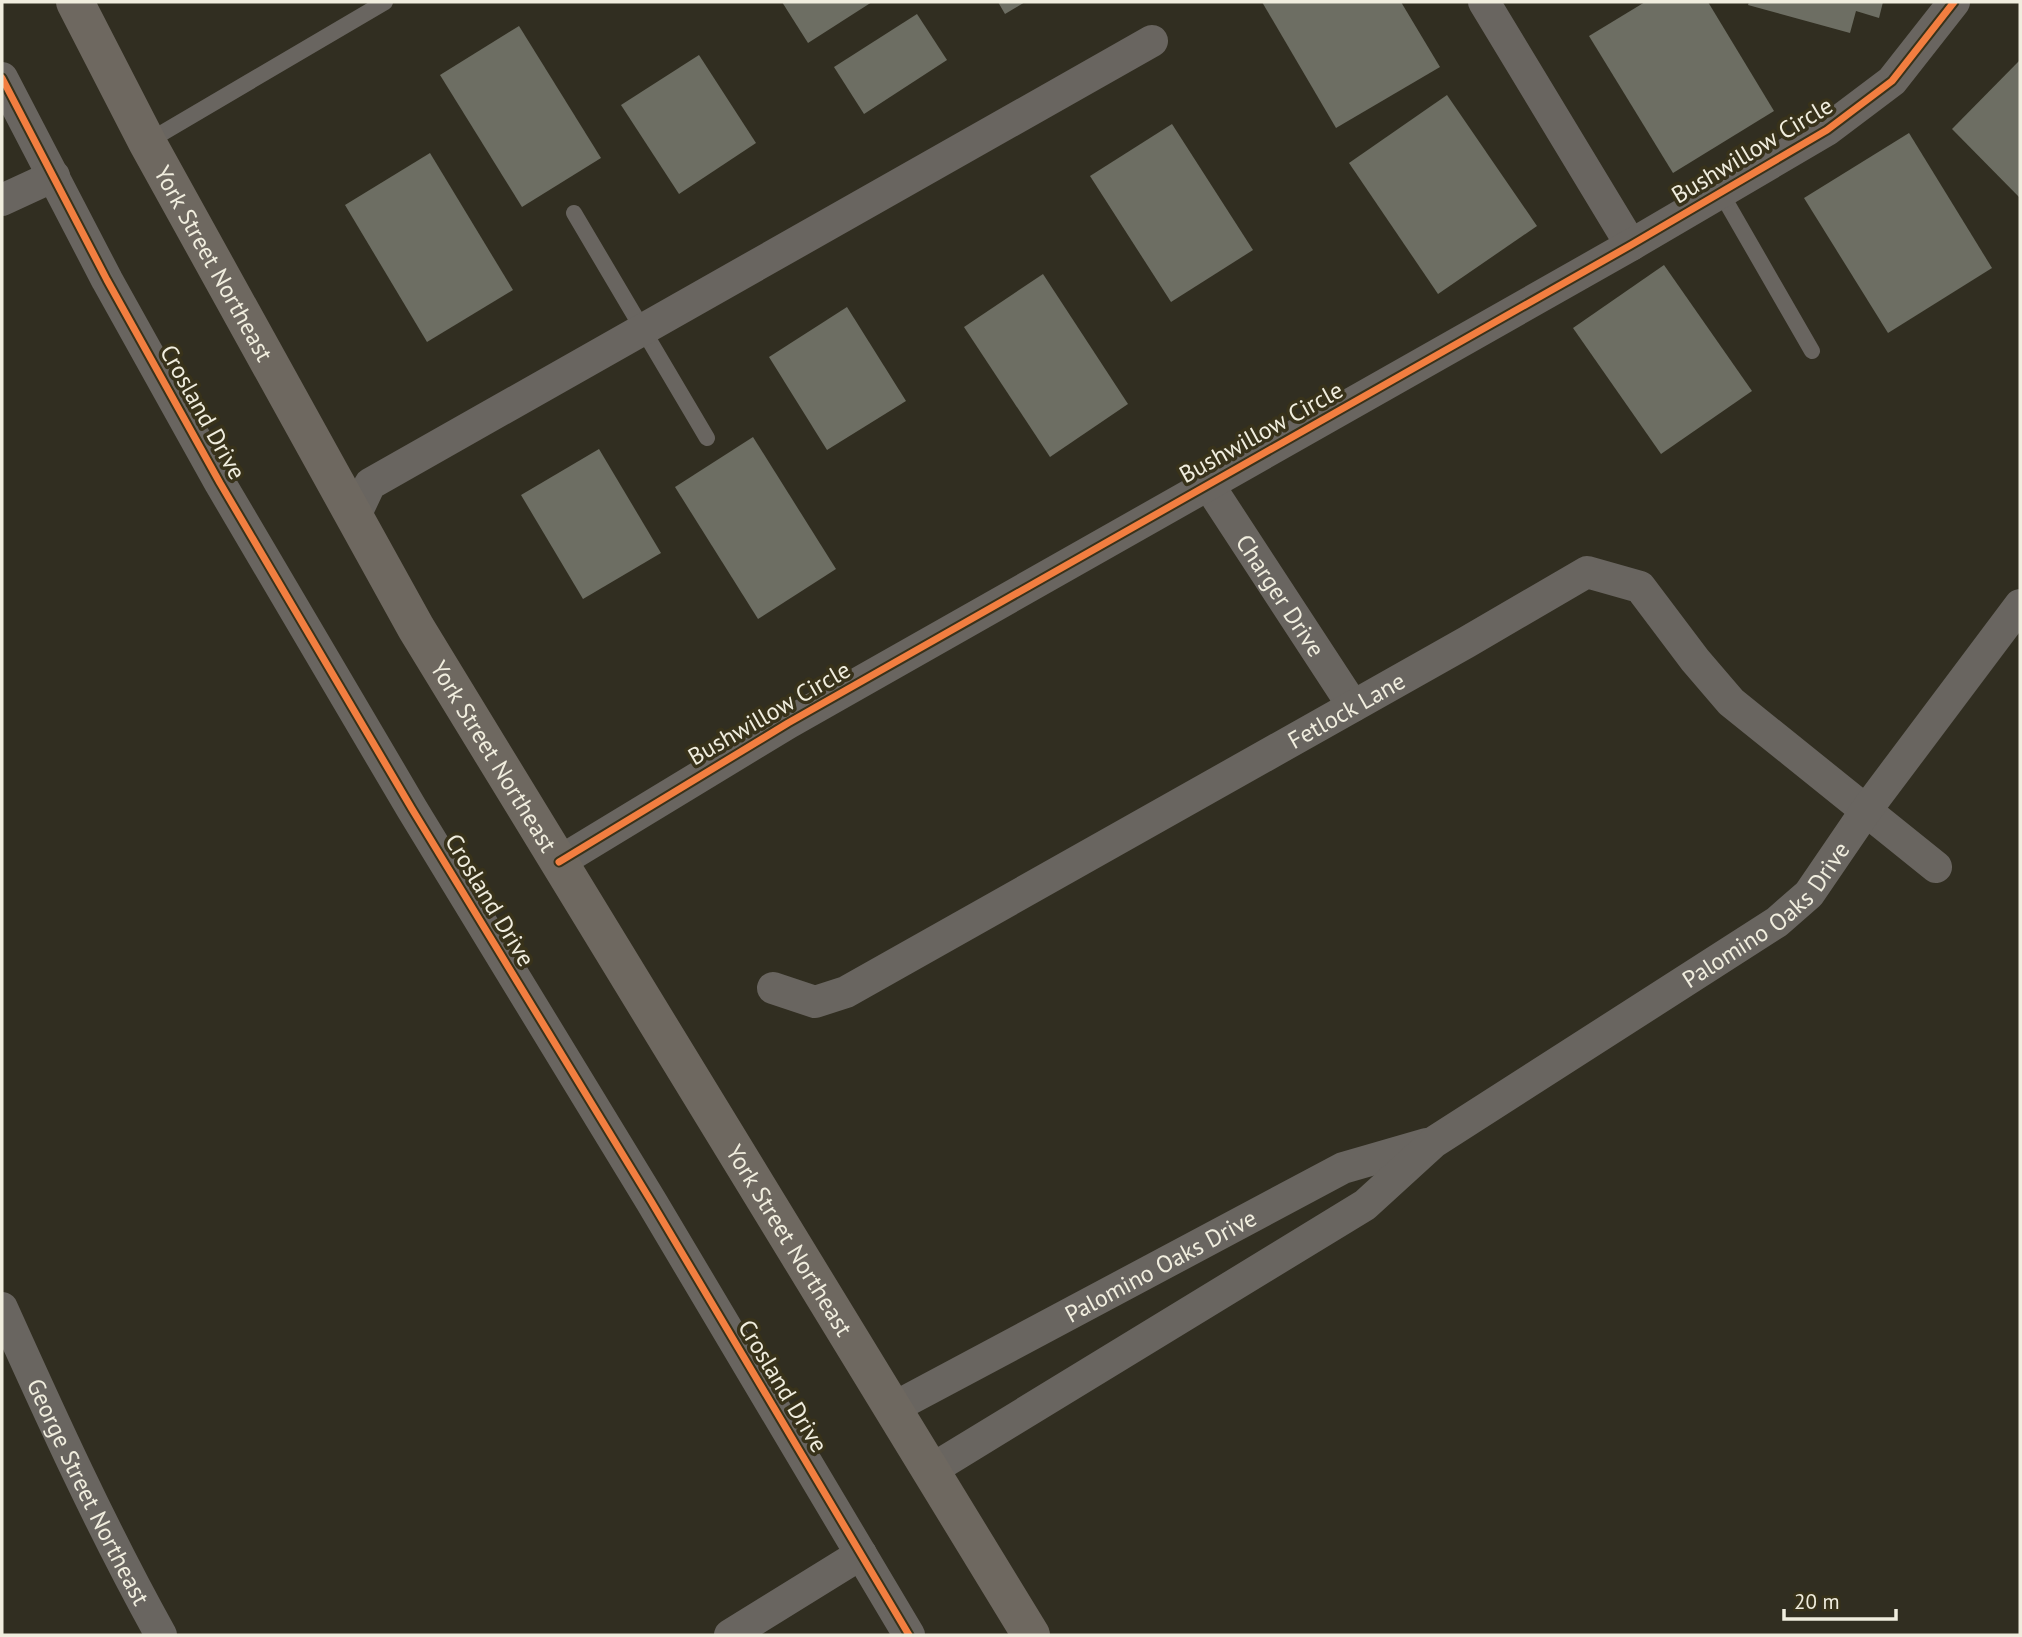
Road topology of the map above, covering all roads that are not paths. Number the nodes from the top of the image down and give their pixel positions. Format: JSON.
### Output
{"nodes":[{"id":1,"x":75,"y":2,"type":"edge"},
{"id":2,"x":385,"y":2,"type":"edge"},
{"id":3,"x":1484,"y":2,"type":"edge"},
{"id":4,"x":1954,"y":2,"type":"edge"},
{"id":5,"x":1152,"y":41,"type":"dead end"},
{"id":6,"x":2,"y":78,"type":"edge"},
{"id":7,"x":147,"y":142,"type":"junction"},
{"id":8,"x":54,"y":176,"type":"junction"},
{"id":9,"x":1721,"y":193,"type":"junction"},
{"id":10,"x":2,"y":200,"type":"edge"},
{"id":11,"x":573,"y":213,"type":"dead end"},
{"id":12,"x":1631,"y":245,"type":"junction"},
{"id":13,"x":643,"y":330,"type":"junction"},
{"id":14,"x":1812,"y":351,"type":"dead end"},
{"id":15,"x":708,"y":438,"type":"dead end"},
{"id":16,"x":1208,"y":484,"type":"junction"},
{"id":17,"x":354,"y":517,"type":"junction"},
{"id":18,"x":2020,"y":605,"type":"edge"},
{"id":19,"x":1353,"y":706,"type":"junction"},
{"id":20,"x":1867,"y":809,"type":"junction"},
{"id":21,"x":559,"y":862,"type":"junction"},
{"id":22,"x":1936,"y":867,"type":"dead end"},
{"id":23,"x":773,"y":988,"type":"dead end"},
{"id":24,"x":1434,"y":1142,"type":"junction"},
{"id":25,"x":2,"y":1308,"type":"edge"},
{"id":26,"x":892,"y":1408,"type":"junction"},
{"id":27,"x":931,"y":1470,"type":"junction"},
{"id":28,"x":861,"y":1554,"type":"junction"},
{"id":29,"x":161,"y":1635,"type":"edge"},
{"id":30,"x":730,"y":1635,"type":"edge"},
{"id":31,"x":909,"y":1635,"type":"edge"},
{"id":32,"x":1031,"y":1635,"type":"edge"}],
"edges":[{"from":1,"to":7,"type":"highway","name":"York Street Northeast"},
{"from":2,"to":7,"type":"lane"},
{"from":3,"to":12,"type":"street"},
{"from":4,"to":9,"type":"street","name":"Bushwillow Circle"},
{"from":5,"to":13,"type":"street"},
{"from":6,"to":8,"type":"street","name":"Crosland Drive"},
{"from":7,"to":17,"type":"highway","name":"York Street Northeast"},
{"from":8,"to":10,"type":"street"},
{"from":8,"to":28,"type":"street","name":"Crosland Drive"},
{"from":9,"to":12,"type":"street","name":"Bushwillow Circle"},
{"from":9,"to":14,"type":"lane"},
{"from":11,"to":13,"type":"lane"},
{"from":12,"to":16,"type":"street","name":"Bushwillow Circle"},
{"from":13,"to":15,"type":"lane"},
{"from":13,"to":17,"type":"street"},
{"from":16,"to":19,"type":"street","name":"Charger Drive"},
{"from":16,"to":21,"type":"street","name":"Bushwillow Circle"},
{"from":17,"to":21,"type":"highway","name":"York Street Northeast"},
{"from":18,"to":20,"type":"street","name":"Palomino Oaks Drive"},
{"from":19,"to":20,"type":"street","name":"Fetlock Lane"},
{"from":19,"to":23,"type":"street","name":"Fetlock Lane"},
{"from":20,"to":22,"type":"street","name":"Fetlock Lane"},
{"from":20,"to":24,"type":"street","name":"Palomino Oaks Drive"},
{"from":21,"to":26,"type":"highway","name":"York Street Northeast"},
{"from":24,"to":26,"type":"street","name":"Palomino Oaks Drive"},
{"from":24,"to":27,"type":"street","name":"Palomino Oaks Drive"},
{"from":25,"to":29,"type":"street","name":"George Street Northeast"},
{"from":26,"to":27,"type":"highway","name":"York Street Northeast"},
{"from":27,"to":32,"type":"highway","name":"York Street Northeast"},
{"from":28,"to":30,"type":"street"},
{"from":28,"to":31,"type":"street","name":"Crosland Drive"}]}
